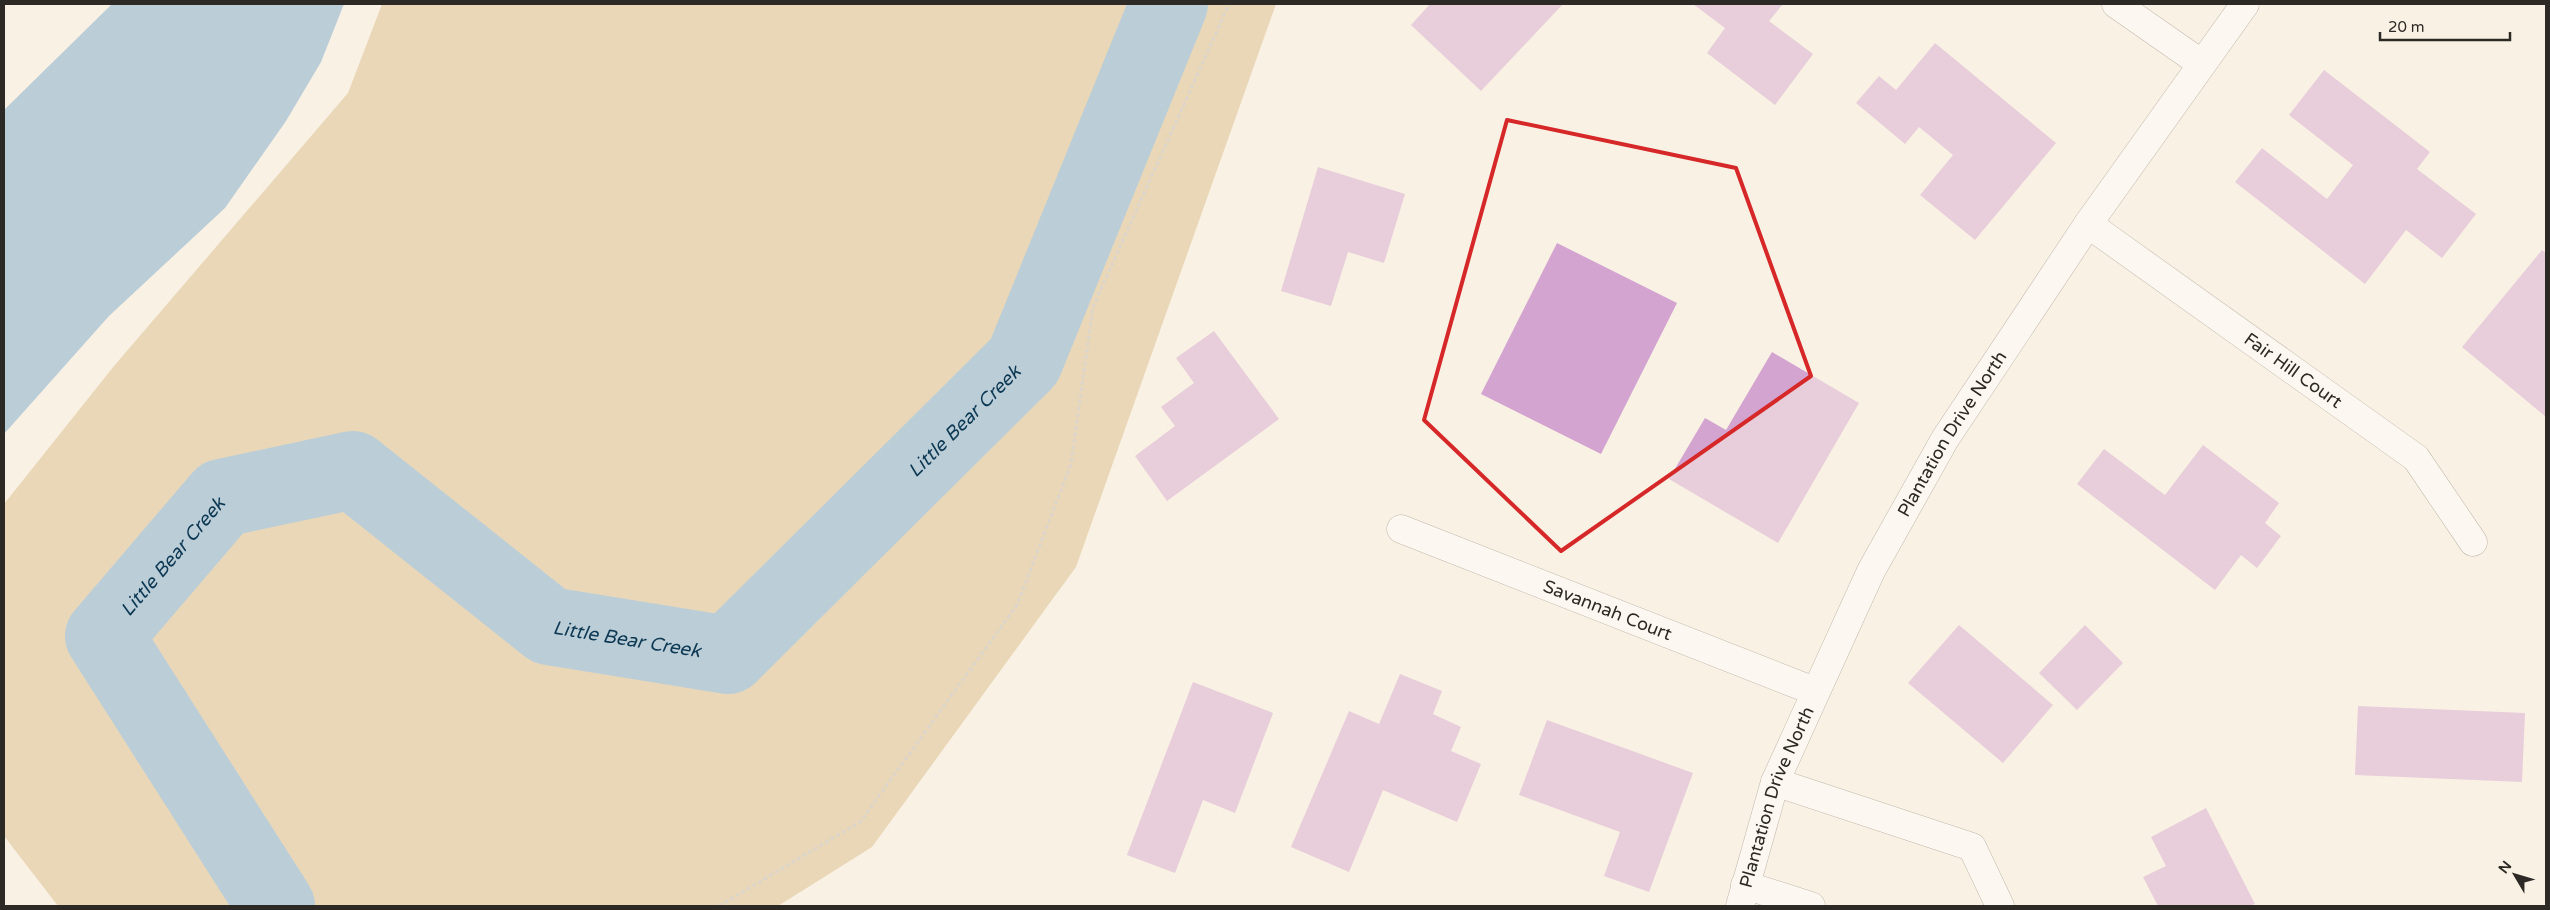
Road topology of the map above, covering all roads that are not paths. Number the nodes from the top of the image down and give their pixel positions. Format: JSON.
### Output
{"nodes":[{"id":1,"x":2116,"y":4,"type":"edge"},
{"id":2,"x":2245,"y":4,"type":"edge"},
{"id":3,"x":2202,"y":64,"type":"junction"},
{"id":4,"x":2088,"y":224,"type":"junction"},
{"id":5,"x":1401,"y":529,"type":"dead end"},
{"id":6,"x":2473,"y":542,"type":"dead end"},
{"id":7,"x":1814,"y":691,"type":"junction"},
{"id":8,"x":1775,"y":782,"type":"junction"},
{"id":9,"x":1743,"y":896,"type":"edge"},
{"id":10,"x":1811,"y":906,"type":"edge"},
{"id":11,"x":2000,"y":906,"type":"edge"}],
"edges":[{"from":1,"to":3,"type":"street"},
{"from":2,"to":3,"type":"street","name":"Plantation Drive North"},
{"from":3,"to":4,"type":"street","name":"Plantation Drive North"},
{"from":4,"to":6,"type":"street","name":"Fair Hill Court"},
{"from":4,"to":7,"type":"street","name":"Plantation Drive North"},
{"from":5,"to":7,"type":"street","name":"Savannah Court"},
{"from":7,"to":8,"type":"street","name":"Plantation Drive North"},
{"from":8,"to":9,"type":"street","name":"Plantation Drive North"},
{"from":8,"to":11,"type":"street"},
{"from":9,"to":10,"type":"street"}]}
